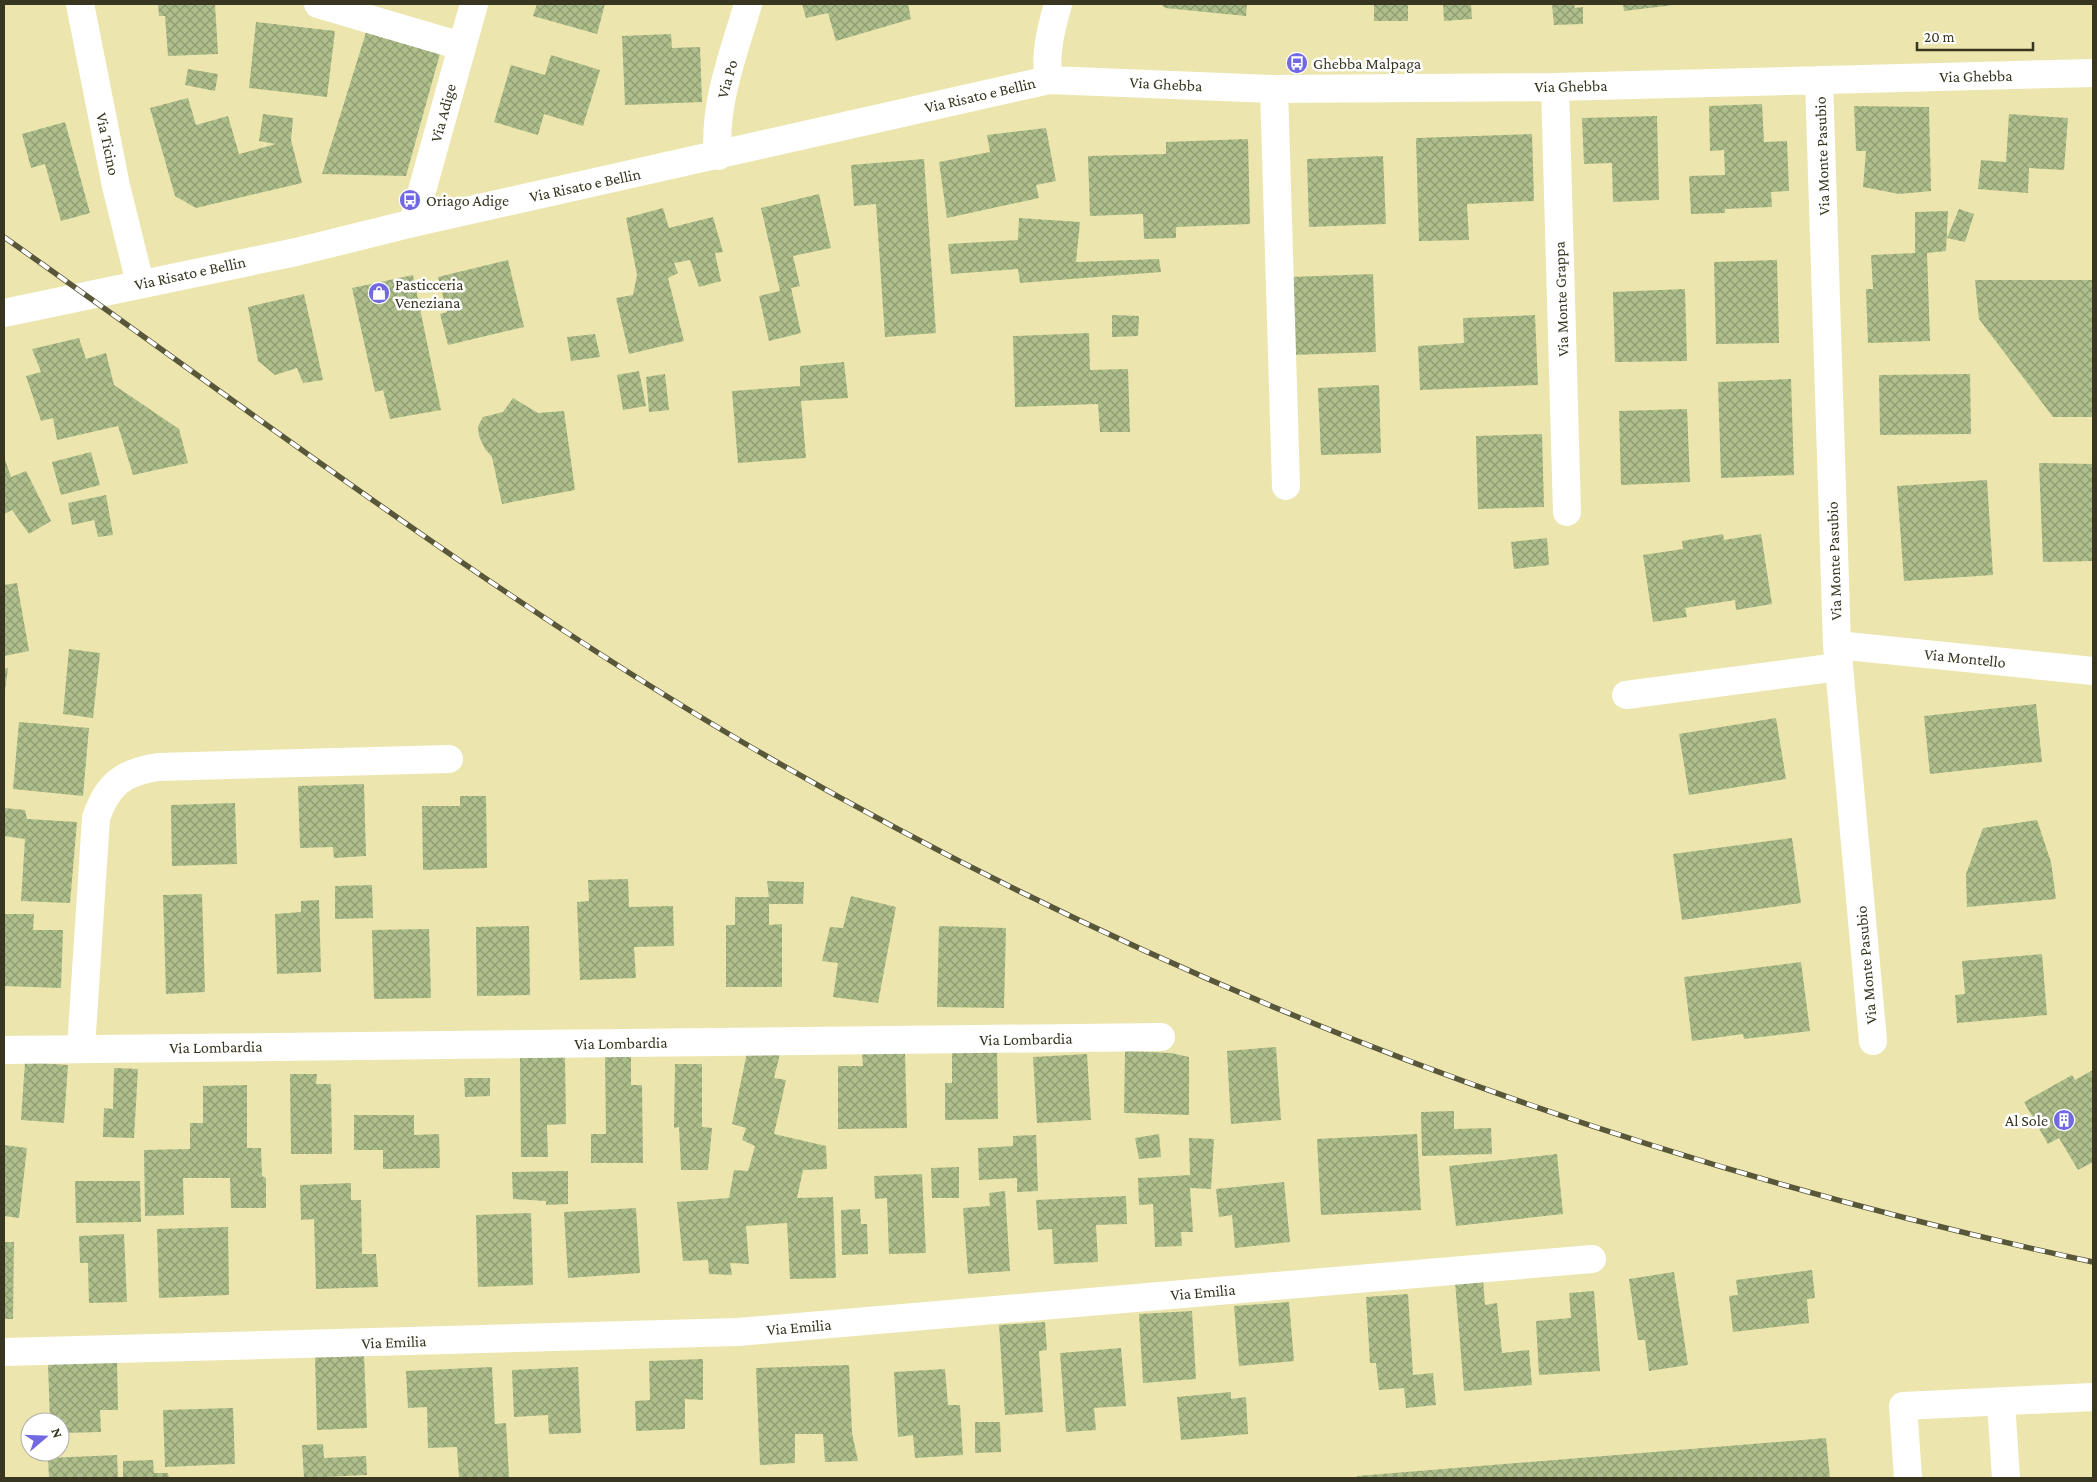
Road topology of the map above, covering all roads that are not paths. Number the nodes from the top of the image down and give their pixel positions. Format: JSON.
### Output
{"nodes":[{"id":1,"x":80,"y":4,"type":"edge"},
{"id":2,"x":318,"y":4,"type":"edge"},
{"id":3,"x":474,"y":4,"type":"edge"},
{"id":4,"x":748,"y":4,"type":"edge"},
{"id":5,"x":1058,"y":4,"type":"edge"},
{"id":6,"x":461,"y":46,"type":"junction"},
{"id":7,"x":2093,"y":73,"type":"edge"},
{"id":8,"x":1049,"y":80,"type":"junction"},
{"id":9,"x":1819,"y":80,"type":"junction"},
{"id":10,"x":1555,"y":86,"type":"junction"},
{"id":11,"x":1274,"y":89,"type":"junction"},
{"id":12,"x":718,"y":156,"type":"junction"},
{"id":13,"x":413,"y":223,"type":"junction"},
{"id":14,"x":140,"y":284,"type":"junction"},
{"id":15,"x":4,"y":313,"type":"edge"},
{"id":16,"x":1286,"y":486,"type":"dead end"},
{"id":17,"x":1567,"y":512,"type":"dead end"},
{"id":18,"x":1838,"y":656,"type":"junction"},
{"id":19,"x":2093,"y":671,"type":"edge"},
{"id":20,"x":1626,"y":695,"type":"dead end"},
{"id":21,"x":449,"y":759,"type":"dead end"},
{"id":22,"x":1161,"y":1037,"type":"dead end"},
{"id":23,"x":1873,"y":1041,"type":"dead end"},
{"id":24,"x":81,"y":1048,"type":"junction"},
{"id":25,"x":4,"y":1050,"type":"edge"},
{"id":26,"x":1592,"y":1259,"type":"dead end"},
{"id":27,"x":4,"y":1352,"type":"edge"},
{"id":28,"x":2093,"y":1397,"type":"edge"},
{"id":29,"x":2001,"y":1402,"type":"junction"},
{"id":30,"x":1908,"y":1478,"type":"edge"},
{"id":31,"x":2006,"y":1478,"type":"edge"}],
"edges":[{"from":1,"to":14,"type":"street","name":"Via Ticino"},
{"from":2,"to":6,"type":"street"},
{"from":3,"to":6,"type":"street","name":"Via Adige"},
{"from":4,"to":12,"type":"street","name":"Via Po"},
{"from":5,"to":8,"type":"street"},
{"from":6,"to":13,"type":"street","name":"Via Adige"},
{"from":7,"to":9,"type":"street","name":"Via Ghebba"},
{"from":8,"to":11,"type":"street","name":"Via Ghebba"},
{"from":8,"to":12,"type":"street","name":"Via Risato e Bellin"},
{"from":9,"to":10,"type":"street","name":"Via Ghebba"},
{"from":9,"to":18,"type":"street","name":"Via Monte Pasubio"},
{"from":10,"to":11,"type":"street","name":"Via Ghebba"},
{"from":10,"to":17,"type":"street","name":"Via Monte Grappa"},
{"from":11,"to":16,"type":"street"},
{"from":12,"to":13,"type":"street","name":"Via Risato e Bellin"},
{"from":13,"to":14,"type":"street","name":"Via Risato e Bellin"},
{"from":14,"to":15,"type":"street","name":"Via Risato e Bellin"},
{"from":18,"to":19,"type":"street","name":"Via Montello"},
{"from":18,"to":20,"type":"street","name":"Via Montello"},
{"from":18,"to":23,"type":"street","name":"Via Monte Pasubio"},
{"from":21,"to":24,"type":"street"},
{"from":22,"to":24,"type":"street","name":"Via Lombardia"},
{"from":24,"to":25,"type":"street","name":"Via Lombardia"},
{"from":26,"to":27,"type":"street","name":"Via Emilia"},
{"from":28,"to":29,"type":"street"},
{"from":29,"to":30,"type":"street"},
{"from":29,"to":31,"type":"street"}]}
